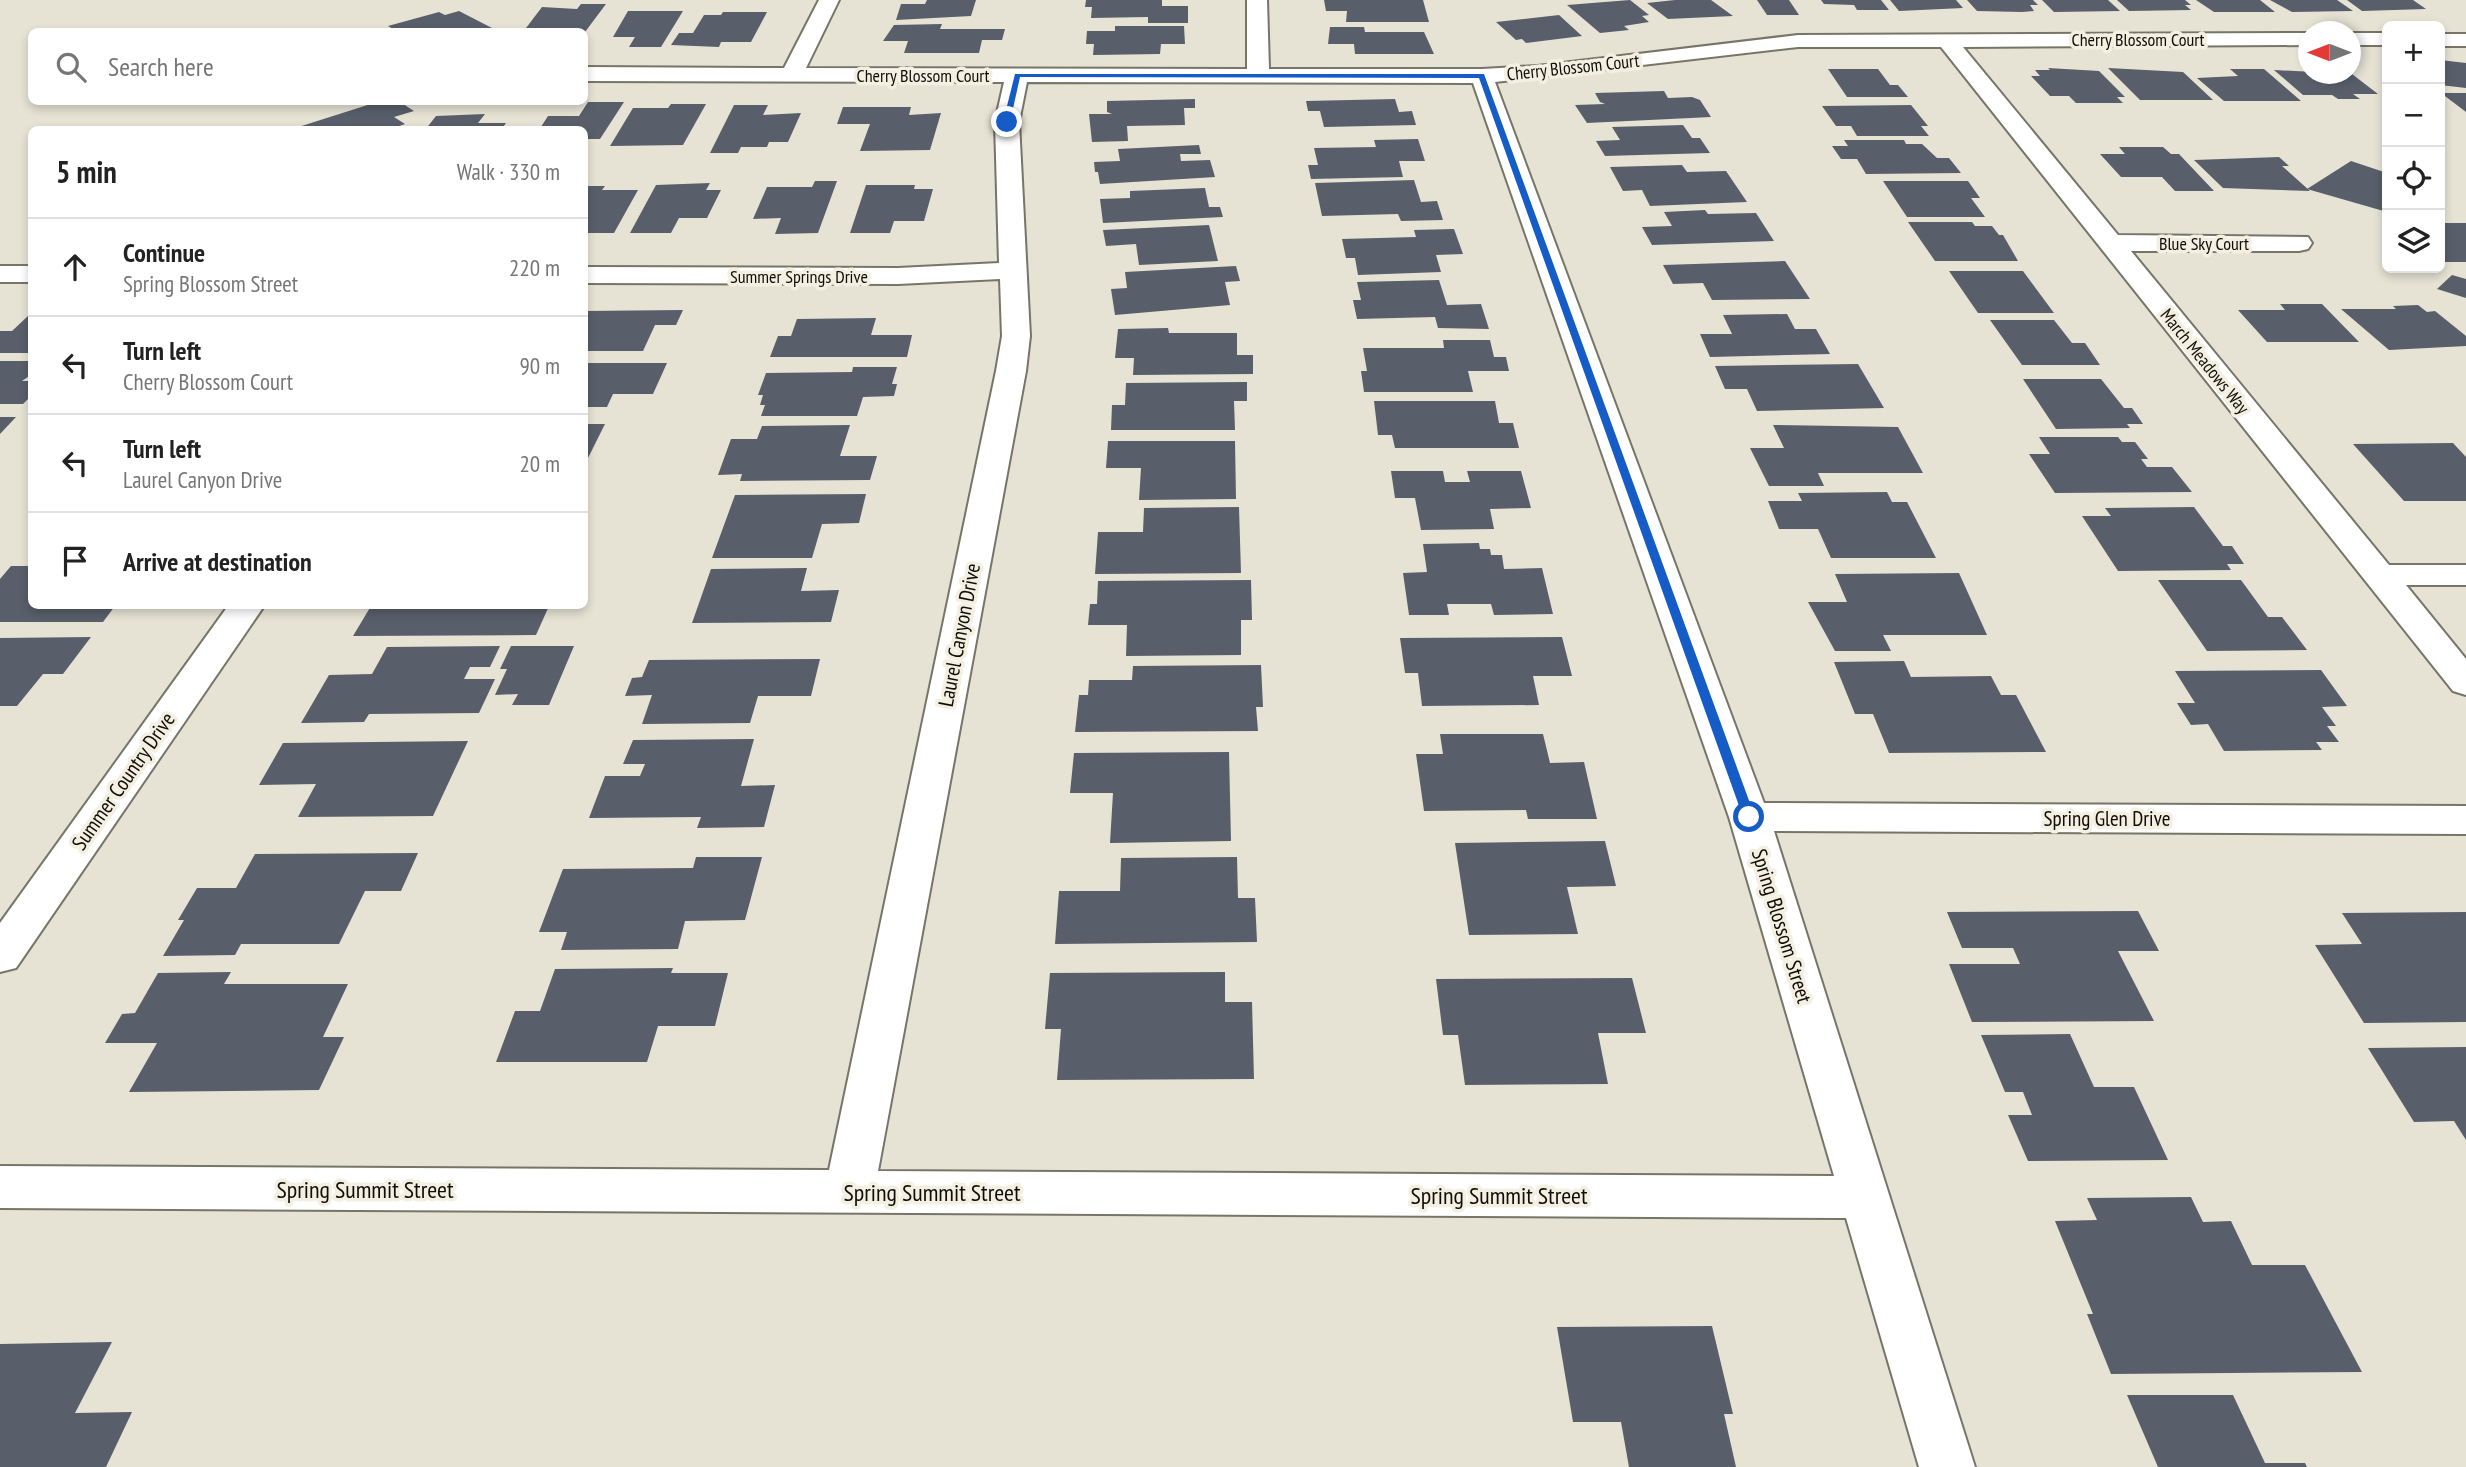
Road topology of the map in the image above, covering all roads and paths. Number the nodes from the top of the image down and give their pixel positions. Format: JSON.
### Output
{"nodes":[{"id":1,"x":829,"y":0,"type":"edge"},
{"id":2,"x":1257,"y":0,"type":"edge"},
{"id":3,"x":1945,"y":38,"type":"junction"},
{"id":4,"x":2298,"y":39,"type":"edge"},
{"id":5,"x":2361,"y":39,"type":"edge"},
{"id":6,"x":2382,"y":39,"type":"edge"},
{"id":7,"x":2445,"y":40,"type":"edge"},
{"id":8,"x":2466,"y":40,"type":"edge"},
{"id":9,"x":588,"y":74,"type":"edge"},
{"id":10,"x":792,"y":74,"type":"junction"},
{"id":11,"x":1017,"y":75,"type":"junction"},
{"id":12,"x":1258,"y":76,"type":"junction"},
{"id":13,"x":1482,"y":76,"type":"junction"},
{"id":14,"x":2110,"y":243,"type":"junction"},
{"id":15,"x":2299,"y":243,"type":"dead end"},
{"id":16,"x":1013,"y":270,"type":"junction"},
{"id":17,"x":0,"y":274,"type":"edge"},
{"id":18,"x":28,"y":274,"type":"edge"},
{"id":19,"x":588,"y":275,"type":"edge"},
{"id":20,"x":2379,"y":575,"type":"junction"},
{"id":21,"x":2466,"y":575,"type":"edge"},
{"id":22,"x":244,"y":609,"type":"edge"},
{"id":23,"x":2466,"y":683,"type":"edge"},
{"id":24,"x":1749,"y":817,"type":"junction"},
{"id":25,"x":2466,"y":820,"type":"edge"},
{"id":26,"x":0,"y":956,"type":"edge"},
{"id":27,"x":0,"y":1187,"type":"edge"},
{"id":28,"x":849,"y":1192,"type":"junction"},
{"id":29,"x":1865,"y":1197,"type":"junction"},
{"id":30,"x":1947,"y":1467,"type":"edge"}],
"edges":[{"from":1,"to":10,"type":"street"},
{"from":2,"to":12,"type":"street"},
{"from":3,"to":4,"type":"street","name":"Cherry Blossom Court"},
{"from":3,"to":13,"type":"street","name":"Cherry Blossom Court"},
{"from":3,"to":14,"type":"street","name":"March Meadows Way"},
{"from":5,"to":6,"type":"street"},
{"from":7,"to":8,"type":"street"},
{"from":9,"to":10,"type":"street","name":"Cherry Blossom Court"},
{"from":10,"to":11,"type":"street","name":"Cherry Blossom Court"},
{"from":11,"to":12,"type":"street","name":"Cherry Blossom Court"},
{"from":11,"to":16,"type":"street","name":"Laurel Canyon Drive"},
{"from":12,"to":13,"type":"street","name":"Cherry Blossom Court"},
{"from":13,"to":24,"type":"street","name":"Spring Blossom Street"},
{"from":14,"to":15,"type":"street","name":"Blue Sky Court"},
{"from":14,"to":20,"type":"street","name":"March Meadows Way"},
{"from":16,"to":19,"type":"street","name":"Summer Springs Drive"},
{"from":16,"to":28,"type":"street","name":"Laurel Canyon Drive"},
{"from":17,"to":18,"type":"street"},
{"from":20,"to":21,"type":"street"},
{"from":20,"to":23,"type":"street","name":"March Meadows Way"},
{"from":22,"to":26,"type":"street","name":"Summer Country Drive"},
{"from":24,"to":25,"type":"street","name":"Spring Glen Drive"},
{"from":24,"to":29,"type":"street","name":"Spring Blossom Street"},
{"from":27,"to":28,"type":"street","name":"Spring Summit Street"},
{"from":28,"to":29,"type":"street","name":"Spring Summit Street"},
{"from":29,"to":30,"type":"street","name":"Spring Blossom Street"}]}
